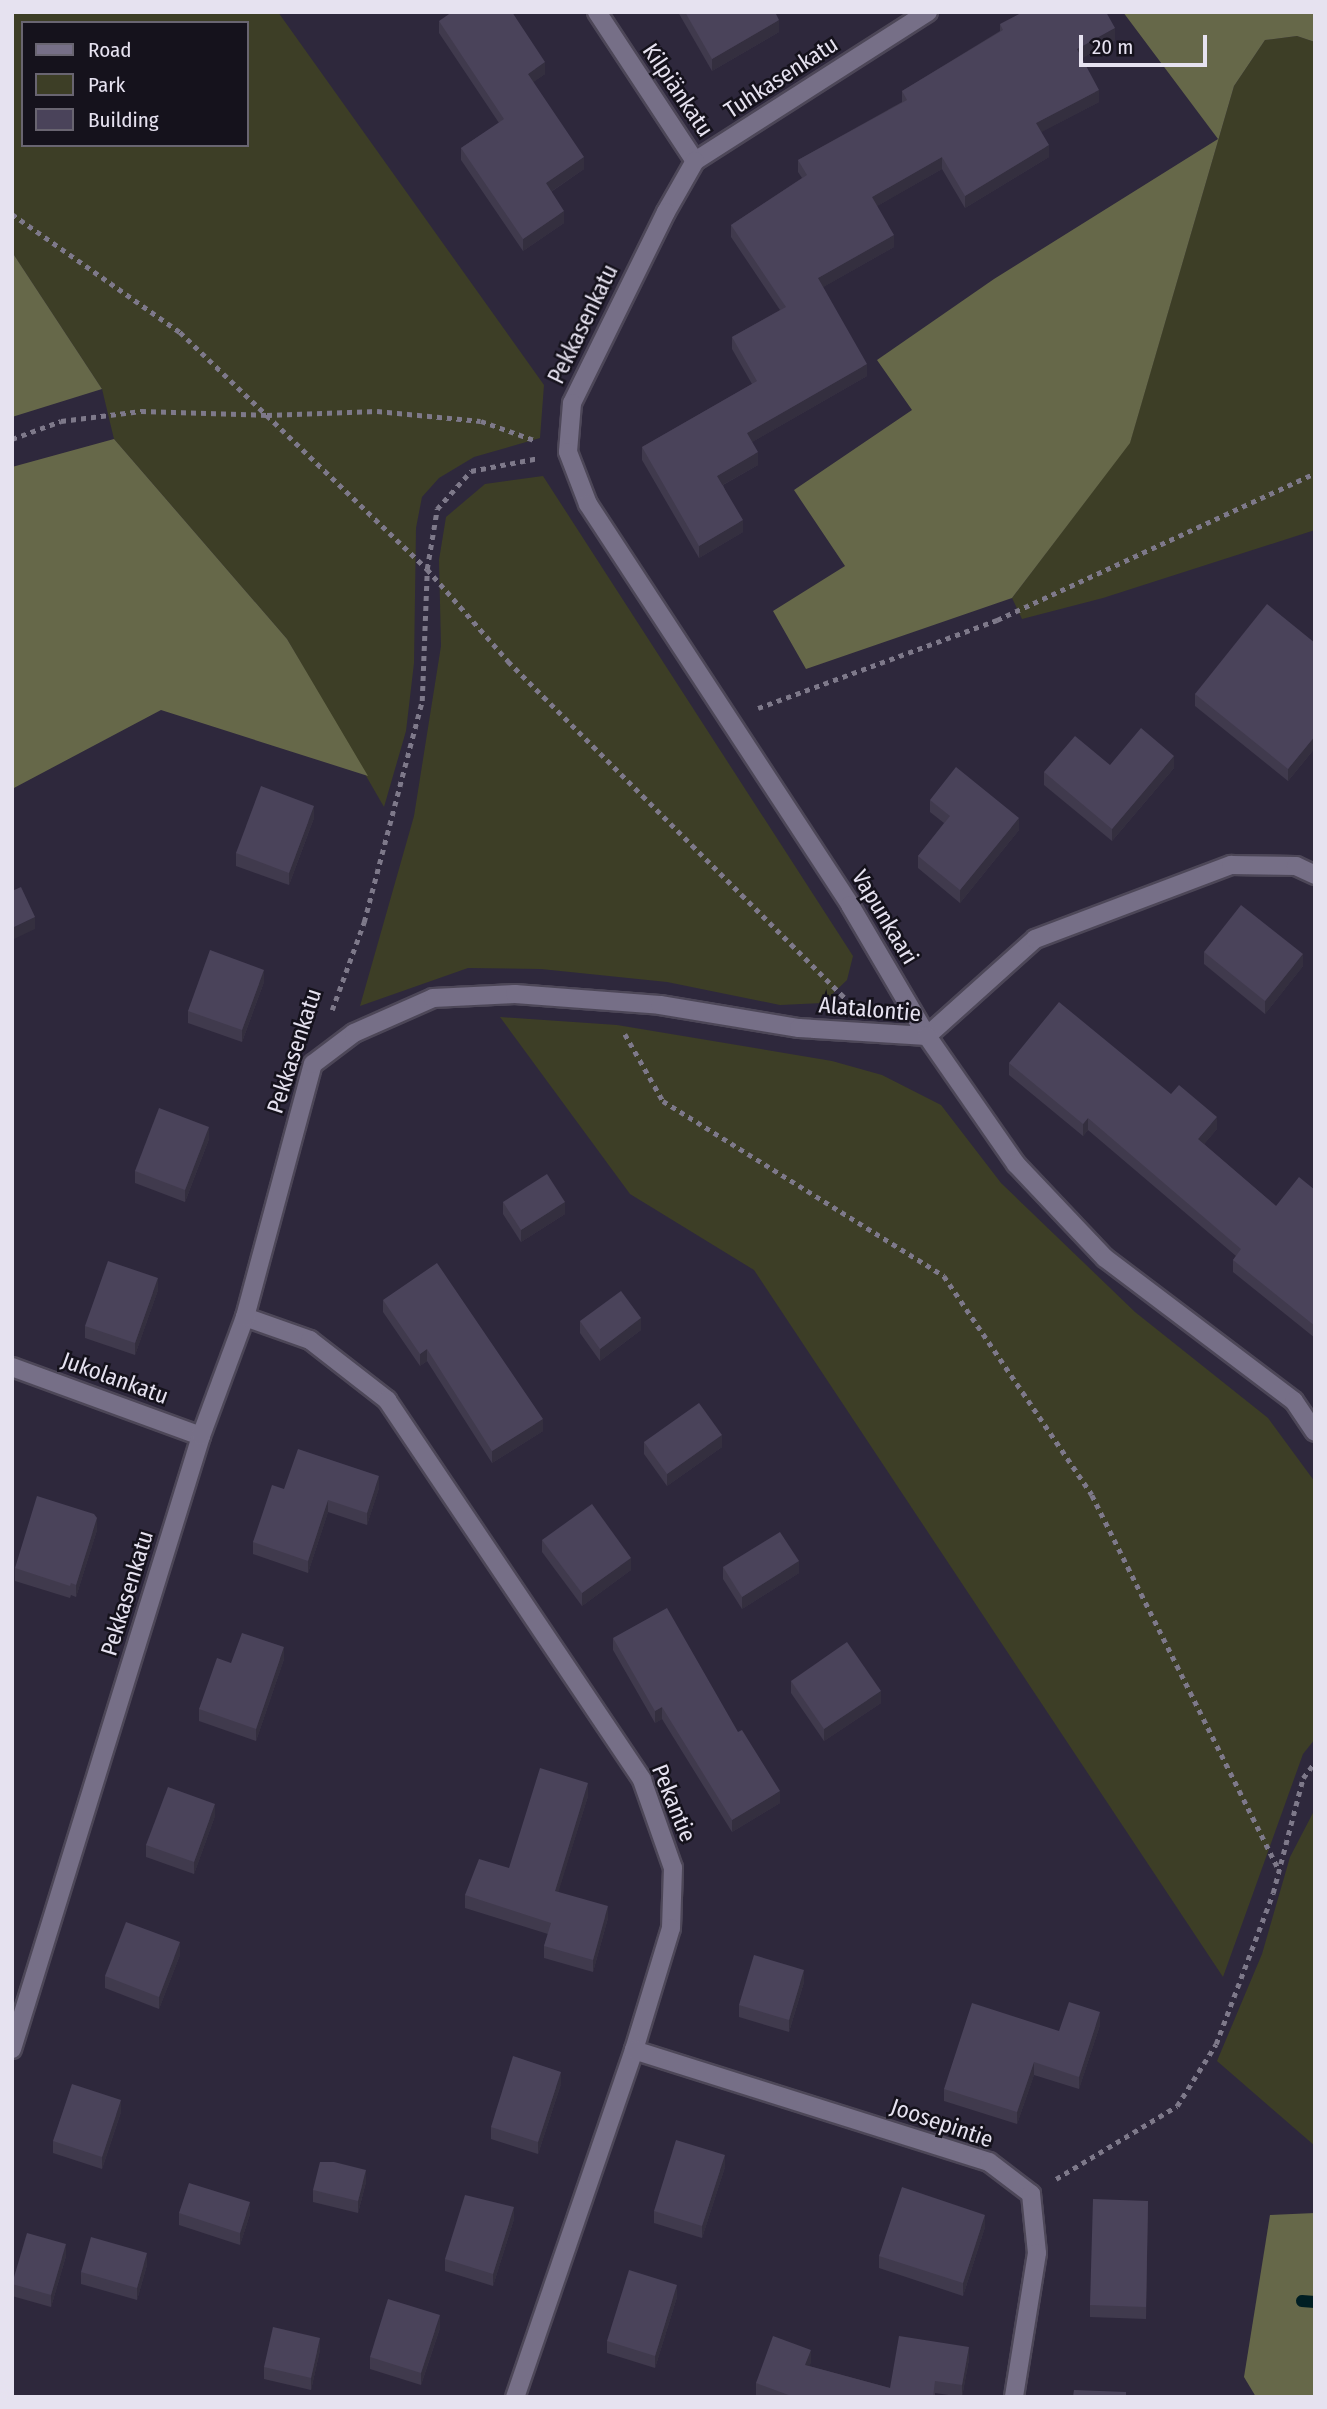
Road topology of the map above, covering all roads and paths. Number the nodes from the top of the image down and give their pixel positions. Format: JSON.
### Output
{"nodes":[{"id":1,"x":597,"y":12,"type":"edge"},
{"id":2,"x":928,"y":12,"type":"edge"},
{"id":3,"x":695,"y":161,"type":"junction"},
{"id":4,"x":12,"y":214,"type":"edge"},
{"id":5,"x":267,"y":415,"type":"junction"},
{"id":6,"x":12,"y":439,"type":"edge"},
{"id":7,"x":568,"y":452,"type":"junction"},
{"id":8,"x":1315,"y":473,"type":"edge"},
{"id":9,"x":427,"y":569,"type":"junction"},
{"id":10,"x":729,"y":719,"type":"junction"},
{"id":11,"x":1315,"y":875,"type":"edge"},
{"id":12,"x":607,"y":1001,"type":"junction"},
{"id":13,"x":331,"y":1012,"type":"dead end"},
{"id":14,"x":880,"y":1033,"type":"junction"},
{"id":15,"x":928,"y":1036,"type":"junction"},
{"id":16,"x":313,"y":1064,"type":"joint"},
{"id":17,"x":245,"y":1317,"type":"junction"},
{"id":18,"x":12,"y":1367,"type":"edge"},
{"id":19,"x":1315,"y":1432,"type":"edge"},
{"id":20,"x":201,"y":1436,"type":"junction"},
{"id":21,"x":1315,"y":1762,"type":"edge"},
{"id":22,"x":1279,"y":1870,"type":"junction"},
{"id":23,"x":12,"y":2049,"type":"edge"},
{"id":24,"x":634,"y":2050,"type":"junction"},
{"id":25,"x":1031,"y":2194,"type":"junction"},
{"id":26,"x":515,"y":2397,"type":"edge"},
{"id":27,"x":1014,"y":2397,"type":"edge"}],
"edges":[{"from":1,"to":3,"type":"street","name":"Kilpiänkatu"},
{"from":2,"to":3,"type":"street","name":"Tuhkasenkatu"},
{"from":3,"to":7,"type":"street","name":"Pekkasenkatu"},
{"from":4,"to":5,"type":"path"},
{"from":5,"to":6,"type":"path"},
{"from":5,"to":7,"type":"path"},
{"from":5,"to":9,"type":"path"},
{"from":7,"to":9,"type":"path","name":"Pekkasenkatu"},
{"from":7,"to":10,"type":"street","name":"Vapunkaari"},
{"from":8,"to":10,"type":"path"},
{"from":9,"to":13,"type":"path","name":"Pekkasenkatu"},
{"from":9,"to":14,"type":"path"},
{"from":10,"to":15,"type":"street","name":"Vapunkaari"},
{"from":11,"to":15,"type":"street"},
{"from":12,"to":14,"type":"street","name":"Alatalontie"},
{"from":12,"to":16,"type":"street","name":"Alatalontie"},
{"from":12,"to":22,"type":"path"},
{"from":14,"to":15,"type":"street","name":"Alatalontie"},
{"from":15,"to":19,"type":"street","name":"Alatalontie"},
{"from":16,"to":17,"type":"street","name":"Pekkasenkatu"},
{"from":17,"to":20,"type":"street","name":"Pekkasenkatu"},
{"from":17,"to":24,"type":"street","name":"Pekantie"},
{"from":18,"to":20,"type":"street","name":"Jukolankatu"},
{"from":20,"to":23,"type":"street","name":"Pekkasenkatu"},
{"from":21,"to":22,"type":"path"},
{"from":22,"to":25,"type":"path"},
{"from":24,"to":25,"type":"street","name":"Joosepintie"},
{"from":24,"to":26,"type":"street","name":"Pekantie"},
{"from":25,"to":27,"type":"street"}]}
